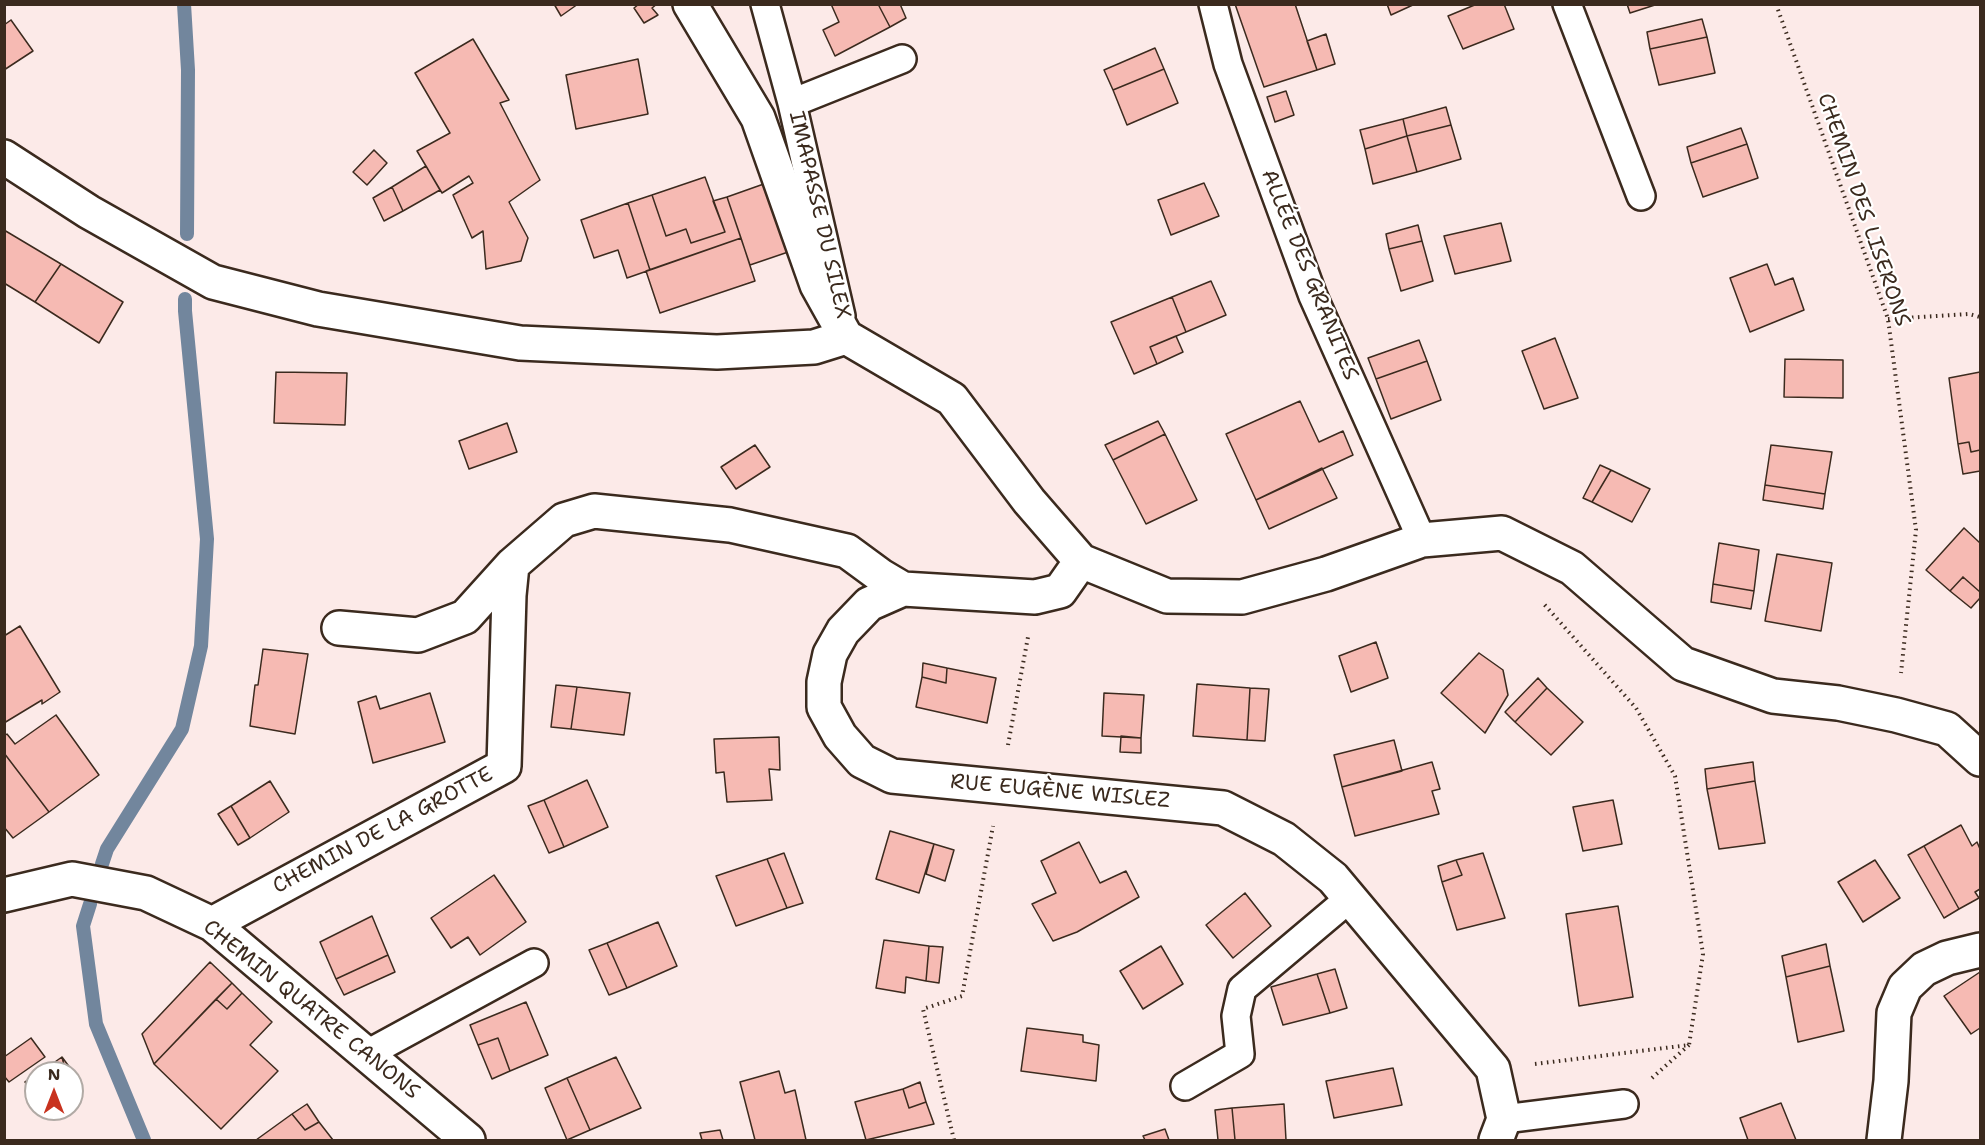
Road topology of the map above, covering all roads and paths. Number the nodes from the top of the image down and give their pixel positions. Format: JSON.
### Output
{"nodes":[{"id":1,"x":690,"y":4,"type":"edge"},
{"id":2,"x":765,"y":4,"type":"edge"},
{"id":3,"x":1213,"y":4,"type":"edge"},
{"id":4,"x":1567,"y":4,"type":"edge"},
{"id":5,"x":1776,"y":4,"type":"edge"},
{"id":6,"x":902,"y":59,"type":"dead end"},
{"id":7,"x":792,"y":103,"type":"junction"},
{"id":8,"x":4,"y":157,"type":"edge"},
{"id":9,"x":1641,"y":196,"type":"dead end"},
{"id":10,"x":1980,"y":317,"type":"edge"},
{"id":11,"x":1888,"y":319,"type":"junction"},
{"id":12,"x":846,"y":337,"type":"junction"},
{"id":13,"x":1422,"y":540,"type":"junction"},
{"id":14,"x":1081,"y":561,"type":"junction"},
{"id":15,"x":512,"y":565,"type":"junction"},
{"id":16,"x":903,"y":589,"type":"junction"},
{"id":17,"x":1035,"y":597,"type":"junction"},
{"id":18,"x":1542,"y":601,"type":"dead end"},
{"id":19,"x":339,"y":628,"type":"dead end"},
{"id":20,"x":1896,"y":715,"type":"junction"},
{"id":21,"x":1980,"y":759,"type":"edge"},
{"id":22,"x":1000,"y":788,"type":"junction"},
{"id":23,"x":4,"y":895,"type":"edge"},
{"id":24,"x":1350,"y":898,"type":"junction"},
{"id":25,"x":212,"y":924,"type":"junction"},
{"id":26,"x":1980,"y":950,"type":"edge"},
{"id":27,"x":534,"y":963,"type":"dead end"},
{"id":28,"x":367,"y":1054,"type":"junction"},
{"id":29,"x":1493,"y":1069,"type":"junction"},
{"id":30,"x":1185,"y":1086,"type":"dead end"},
{"id":31,"x":1624,"y":1104,"type":"dead end"},
{"id":32,"x":1500,"y":1130,"type":"edge"},
{"id":33,"x":468,"y":1140,"type":"edge"},
{"id":34,"x":954,"y":1140,"type":"edge"},
{"id":35,"x":1884,"y":1140,"type":"edge"}],
"edges":[{"from":1,"to":12,"type":"street"},
{"from":2,"to":7,"type":"lane"},
{"from":3,"to":13,"type":"lane","name":"ALLÉE DES GRANITES"},
{"from":4,"to":9,"type":"lane"},
{"from":5,"to":11,"type":"path","name":"CHEMIN DES LISERONS"},
{"from":6,"to":7,"type":"lane","name":"IMAPASSE DU SILEX"},
{"from":7,"to":12,"type":"lane","name":"IMAPASSE DU SILEX"},
{"from":8,"to":12,"type":"street"},
{"from":10,"to":11,"type":"path"},
{"from":11,"to":20,"type":"path","name":"CHEMIN DES LISERONS"},
{"from":12,"to":14,"type":"street"},
{"from":13,"to":14,"type":"street"},
{"from":13,"to":20,"type":"street"},
{"from":14,"to":17,"type":"street","name":"RUE EUGÈNE WISLEZ"},
{"from":15,"to":16,"type":"street"},
{"from":15,"to":19,"type":"street"},
{"from":15,"to":25,"type":"street","name":"CHEMIN DE LA GROTTE"},
{"from":16,"to":17,"type":"street","name":"RUE EUGÈNE WISLEZ"},
{"from":16,"to":22,"type":"street","name":"RUE EUGÈNE WISLEZ"},
{"from":17,"to":22,"type":"path"},
{"from":18,"to":29,"type":"path"},
{"from":20,"to":21,"type":"street"},
{"from":22,"to":24,"type":"street","name":"RUE EUGÈNE WISLEZ"},
{"from":22,"to":34,"type":"path"},
{"from":23,"to":25,"type":"street","name":"CHEMIN QUATRE CANONS"},
{"from":24,"to":29,"type":"street","name":"RUE EUGÈNE WISLEZ"},
{"from":24,"to":30,"type":"lane"},
{"from":25,"to":28,"type":"street","name":"CHEMIN QUATRE CANONS"},
{"from":26,"to":35,"type":"street"},
{"from":27,"to":28,"type":"lane"},
{"from":28,"to":33,"type":"street","name":"CHEMIN QUATRE CANONS"},
{"from":29,"to":32,"type":"street","name":"RUE EUGÈNE WISLEZ"},
{"from":31,"to":32,"type":"lane"}]}
